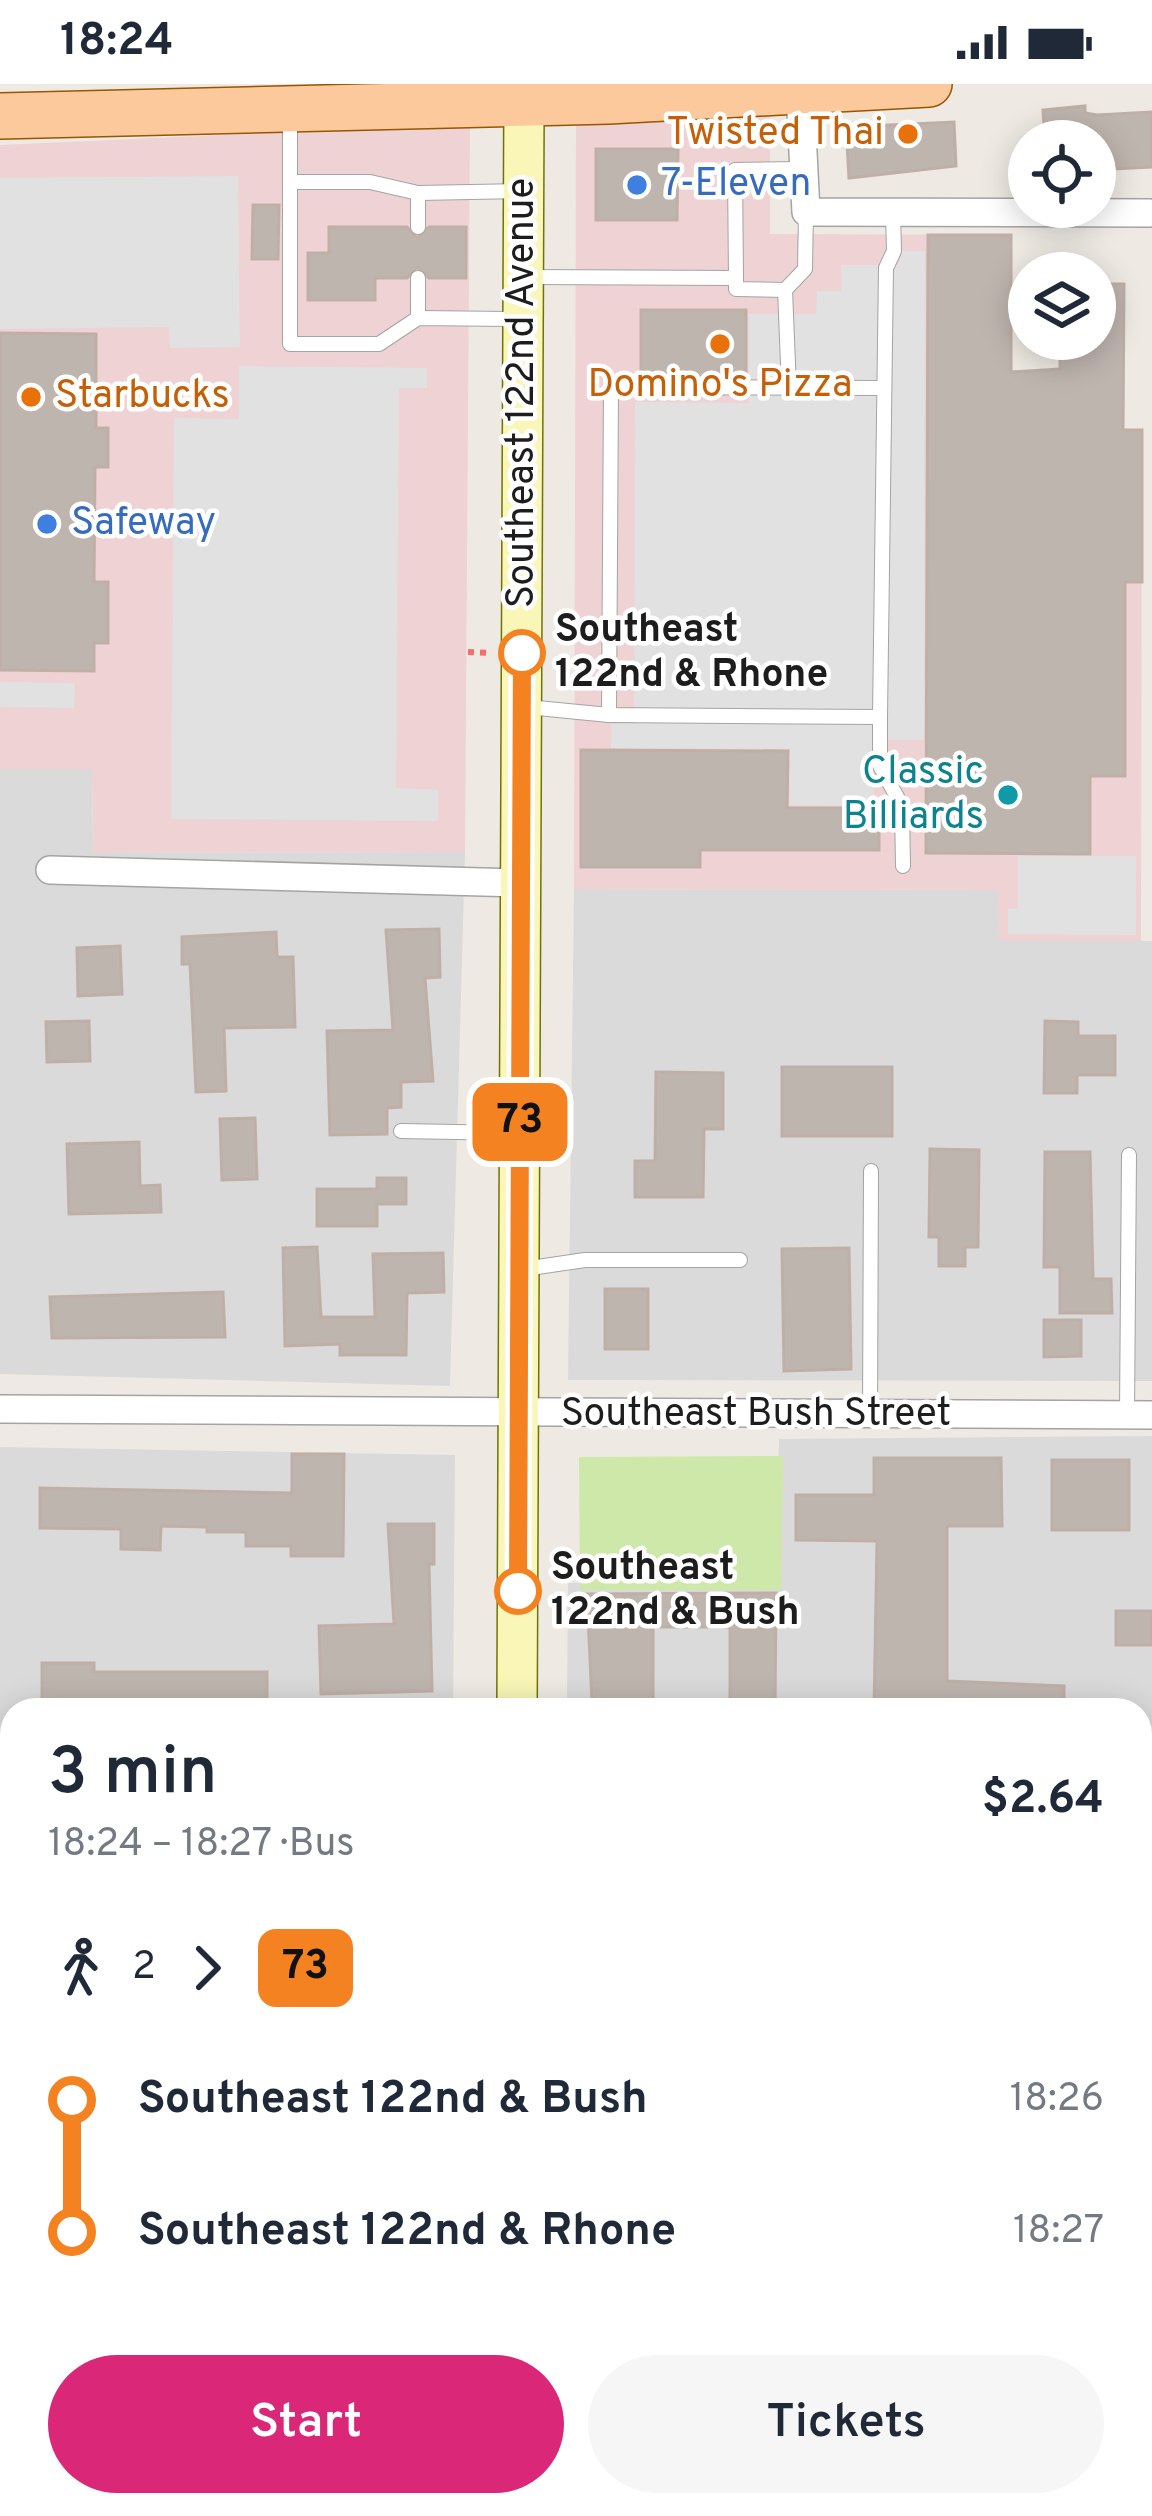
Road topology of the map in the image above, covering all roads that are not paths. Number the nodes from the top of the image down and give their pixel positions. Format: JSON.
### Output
{"nodes":[{"id":1,"x":42,"y":84,"type":"edge"},
{"id":2,"x":929,"y":84,"type":"edge"},
{"id":3,"x":0,"y":87,"type":"edge"},
{"id":4,"x":800,"y":92,"type":"junction"},
{"id":5,"x":524,"y":93,"type":"edge"},
{"id":6,"x":290,"y":109,"type":"junction"},
{"id":7,"x":0,"y":116,"type":"edge"},
{"id":8,"x":800,"y":169,"type":"junction"},
{"id":9,"x":292,"y":182,"type":"junction"},
{"id":10,"x":522,"y":191,"type":"junction"},
{"id":11,"x":418,"y":194,"type":"junction"},
{"id":12,"x":806,"y":212,"type":"junction"},
{"id":13,"x":893,"y":213,"type":"junction"},
{"id":14,"x":1150,"y":213,"type":"edge"},
{"id":15,"x":418,"y":227,"type":"dead end"},
{"id":16,"x":523,"y":277,"type":"junction"},
{"id":17,"x":418,"y":278,"type":"dead end"},
{"id":18,"x":736,"y":278,"type":"junction"},
{"id":19,"x":785,"y":290,"type":"junction"},
{"id":20,"x":418,"y":318,"type":"junction"},
{"id":21,"x":523,"y":319,"type":"junction"},
{"id":22,"x":789,"y":388,"type":"junction"},
{"id":23,"x":884,"y":388,"type":"junction"},
{"id":24,"x":522,"y":706,"type":"junction"},
{"id":25,"x":609,"y":715,"type":"junction"},
{"id":26,"x":880,"y":717,"type":"junction"},
{"id":27,"x":903,"y":866,"type":"dead end"},
{"id":28,"x":50,"y":870,"type":"dead end"},
{"id":29,"x":521,"y":883,"type":"junction"},
{"id":30,"x":401,"y":1131,"type":"dead end"},
{"id":31,"x":520,"y":1133,"type":"junction"},
{"id":32,"x":1130,"y":1155,"type":"dead end"},
{"id":33,"x":871,"y":1171,"type":"dead end"},
{"id":34,"x":740,"y":1260,"type":"dead end"},
{"id":35,"x":519,"y":1270,"type":"junction"},
{"id":36,"x":0,"y":1409,"type":"edge"},
{"id":37,"x":519,"y":1415,"type":"junction"},
{"id":38,"x":1139,"y":1415,"type":"edge"},
{"id":39,"x":870,"y":1416,"type":"junction"},
{"id":40,"x":517,"y":1698,"type":"edge"}],
"edges":[{"from":1,"to":3,"type":"main road"},
{"from":2,"to":4,"type":"main road"},
{"from":4,"to":5,"type":"main road"},
{"from":4,"to":8,"type":"street"},
{"from":5,"to":6,"type":"main road"},
{"from":5,"to":10,"type":"main road","name":"Southeast 122nd Avenue"},
{"from":6,"to":7,"type":"main road"},
{"from":6,"to":9,"type":"lane"},
{"from":8,"to":12,"type":"street"},
{"from":8,"to":18,"type":"lane"},
{"from":9,"to":11,"type":"lane"},
{"from":9,"to":20,"type":"lane"},
{"from":10,"to":11,"type":"lane"},
{"from":10,"to":16,"type":"main road","name":"Southeast 122nd Avenue"},
{"from":11,"to":15,"type":"lane"},
{"from":12,"to":13,"type":"street"},
{"from":12,"to":19,"type":"lane"},
{"from":13,"to":14,"type":"street"},
{"from":13,"to":23,"type":"lane"},
{"from":16,"to":18,"type":"lane"},
{"from":16,"to":21,"type":"main road","name":"Southeast 122nd Avenue"},
{"from":17,"to":20,"type":"lane"},
{"from":18,"to":19,"type":"lane"},
{"from":19,"to":22,"type":"lane"},
{"from":20,"to":21,"type":"lane"},
{"from":21,"to":24,"type":"main road","name":"Southeast 122nd Avenue"},
{"from":22,"to":23,"type":"lane"},
{"from":22,"to":25,"type":"lane"},
{"from":23,"to":26,"type":"lane"},
{"from":24,"to":25,"type":"lane"},
{"from":24,"to":29,"type":"main road","name":"Southeast 122nd Avenue"},
{"from":25,"to":26,"type":"lane"},
{"from":26,"to":27,"type":"lane"},
{"from":28,"to":29,"type":"street"},
{"from":29,"to":31,"type":"main road","name":"Southeast 122nd Avenue"},
{"from":30,"to":31,"type":"lane"},
{"from":31,"to":35,"type":"main road","name":"Southeast 122nd Avenue"},
{"from":32,"to":38,"type":"lane"},
{"from":33,"to":39,"type":"lane"},
{"from":34,"to":35,"type":"lane"},
{"from":35,"to":37,"type":"main road","name":"Southeast 122nd Avenue"},
{"from":36,"to":37,"type":"street","name":"Southeast Bush Street"},
{"from":37,"to":39,"type":"street","name":"Southeast Bush Street"},
{"from":37,"to":40,"type":"main road","name":"Southeast 122nd Avenue"},
{"from":38,"to":39,"type":"street","name":"Southeast Bush Street"}]}
